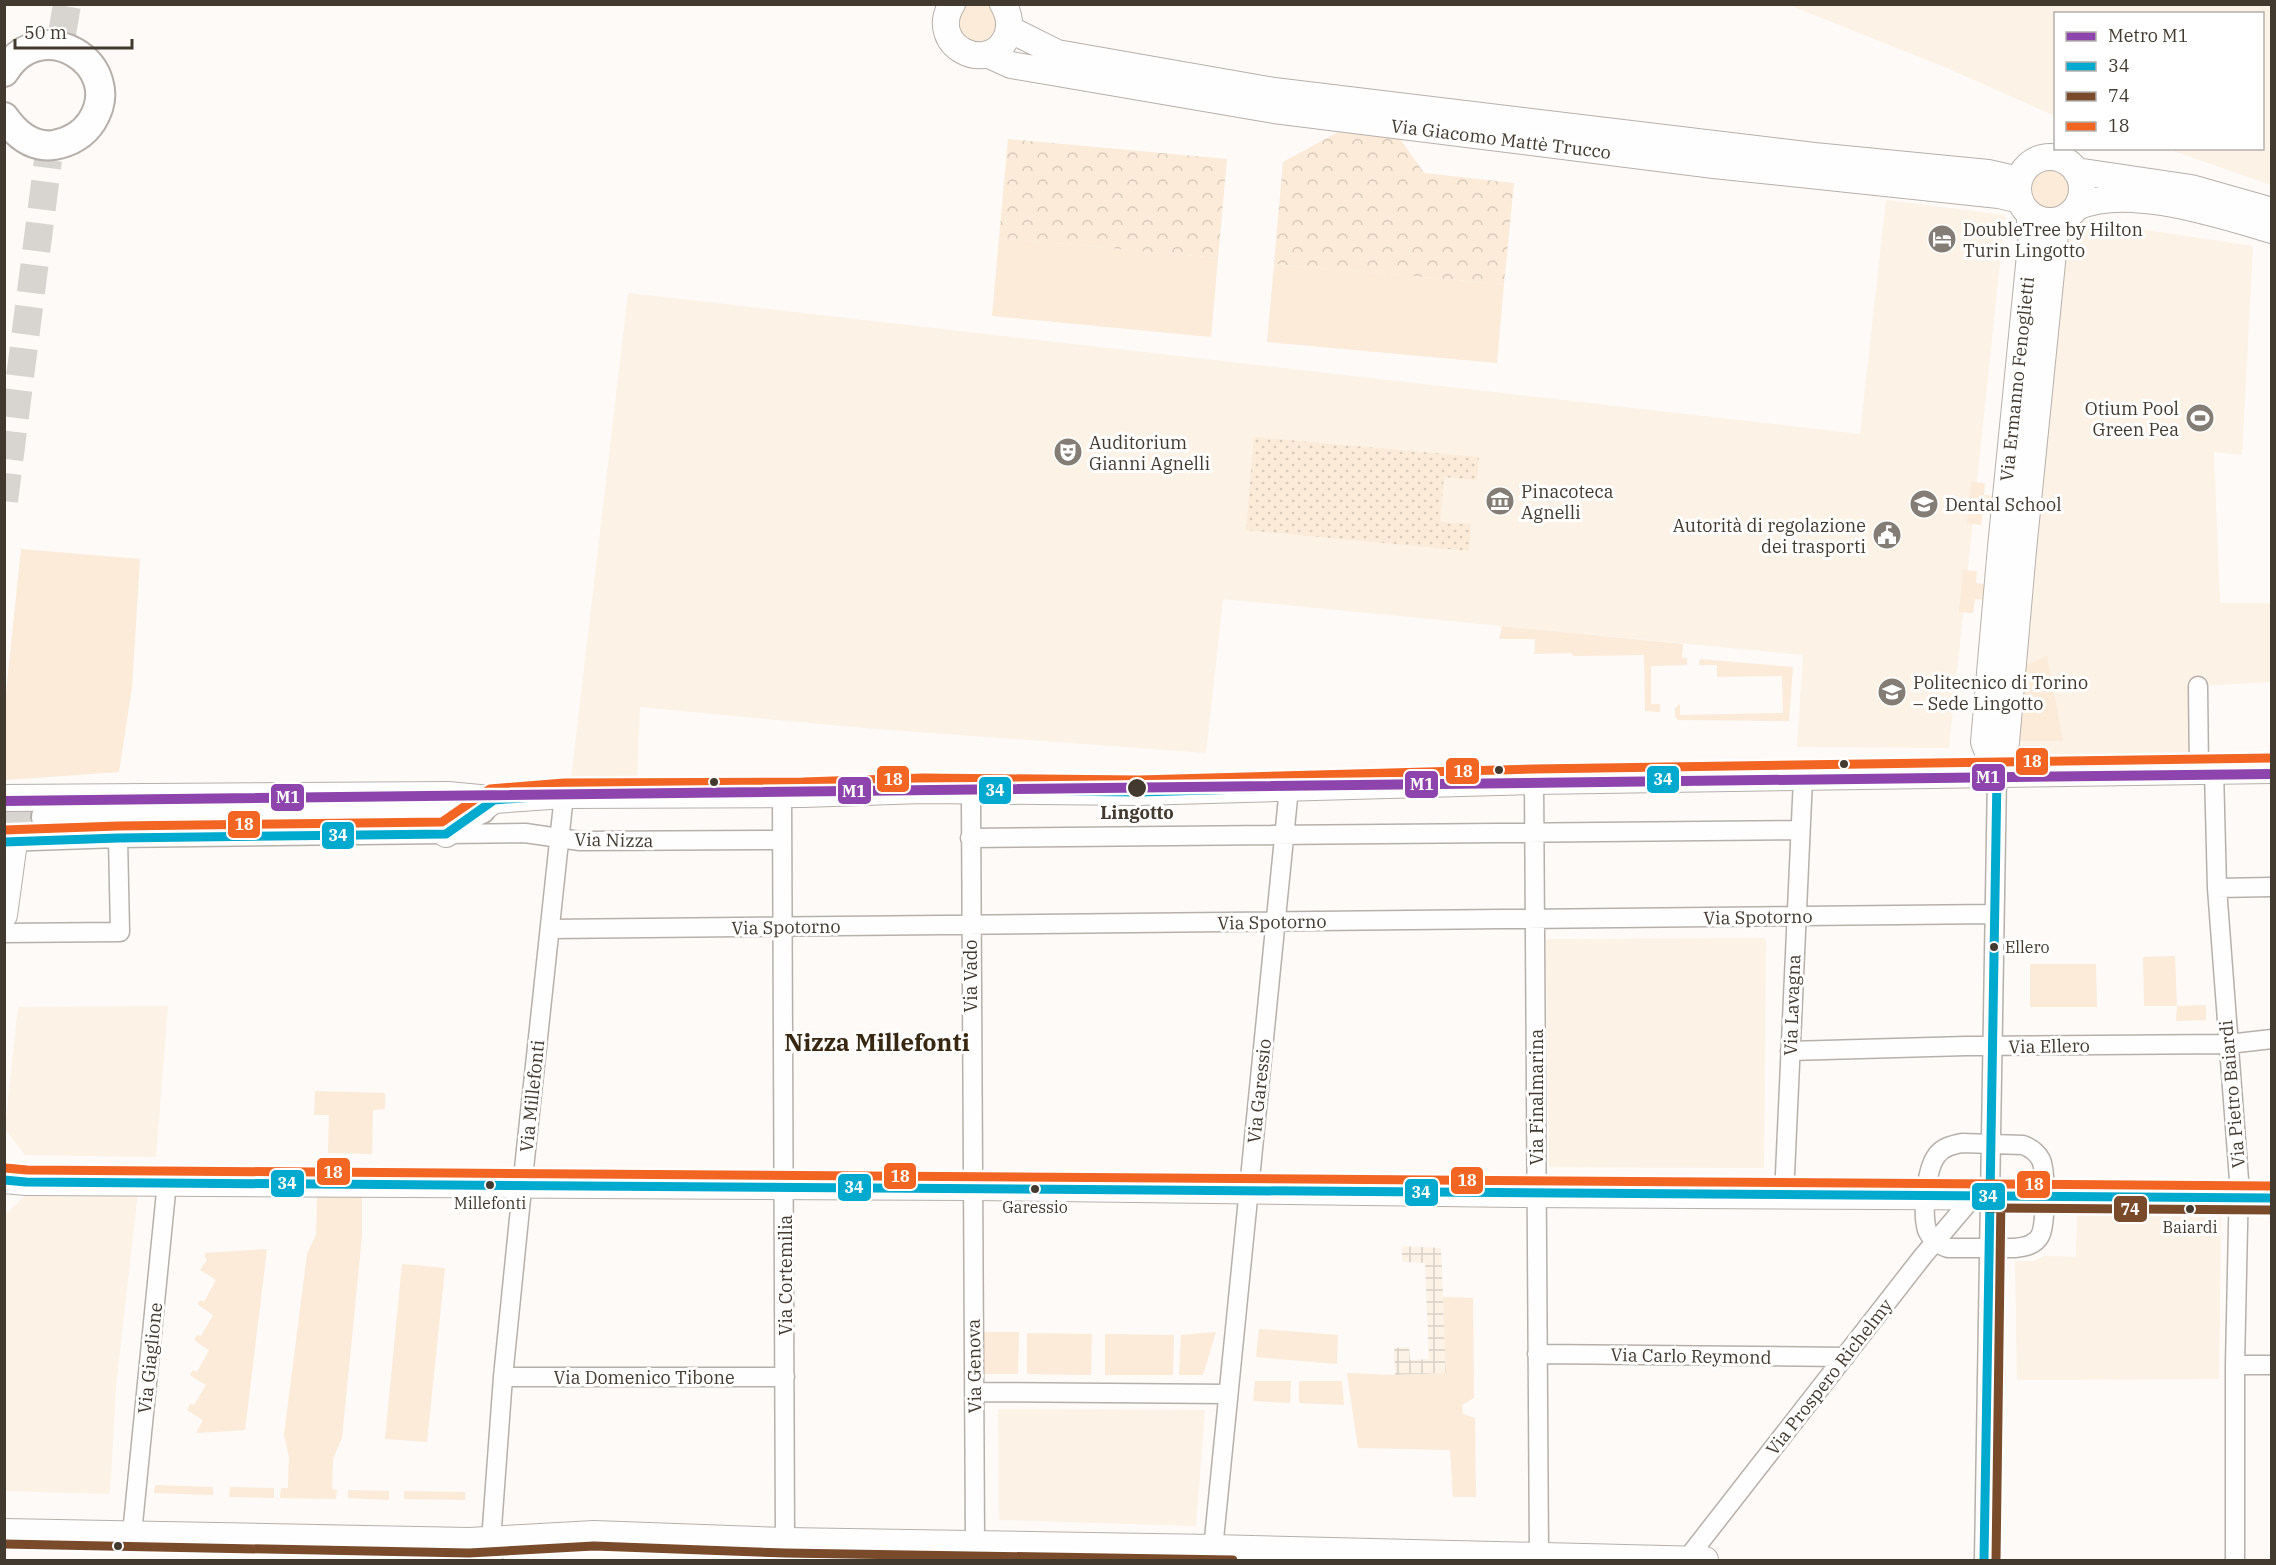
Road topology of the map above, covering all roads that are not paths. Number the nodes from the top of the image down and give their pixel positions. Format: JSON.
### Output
{"nodes":[{"id":1,"x":952,"y":4,"type":"edge"},
{"id":2,"x":1003,"y":4,"type":"edge"},
{"id":3,"x":1009,"y":29,"type":"junction"},
{"id":4,"x":987,"y":54,"type":"junction"},
{"id":5,"x":4,"y":72,"type":"edge"},
{"id":6,"x":4,"y":117,"type":"edge"},
{"id":7,"x":2076,"y":171,"type":"junction"},
{"id":8,"x":2023,"y":198,"type":"junction"},
{"id":9,"x":2271,"y":211,"type":"edge"},
{"id":10,"x":2068,"y":214,"type":"junction"},
{"id":11,"x":2271,"y":230,"type":"edge"},
{"id":12,"x":2198,"y":686,"type":"dead end"},
{"id":13,"x":2271,"y":770,"type":"edge"},
{"id":14,"x":2207,"y":771,"type":"junction"},
{"id":15,"x":1997,"y":775,"type":"junction"},
{"id":16,"x":1803,"y":778,"type":"junction"},
{"id":17,"x":1534,"y":781,"type":"junction"},
{"id":18,"x":1288,"y":788,"type":"junction"},
{"id":19,"x":782,"y":794,"type":"junction"},
{"id":20,"x":564,"y":795,"type":"junction"},
{"id":21,"x":4,"y":798,"type":"edge"},
{"id":22,"x":971,"y":802,"type":"dead end"},
{"id":23,"x":488,"y":804,"type":"junction"},
{"id":24,"x":46,"y":817,"type":"tunnel mouth"},
{"id":25,"x":1800,"y":830,"type":"junction"},
{"id":26,"x":446,"y":834,"type":"junction"},
{"id":27,"x":1285,"y":834,"type":"junction"},
{"id":28,"x":1534,"y":834,"type":"junction"},
{"id":29,"x":118,"y":838,"type":"junction"},
{"id":30,"x":560,"y":838,"type":"junction"},
{"id":31,"x":970,"y":838,"type":"junction"},
{"id":32,"x":782,"y":840,"type":"junction"},
{"id":33,"x":7,"y":842,"type":"edge"},
{"id":34,"x":2271,"y":887,"type":"edge"},
{"id":35,"x":2217,"y":888,"type":"junction"},
{"id":36,"x":1994,"y":914,"type":"junction"},
{"id":37,"x":4,"y":915,"type":"edge"},
{"id":38,"x":1796,"y":916,"type":"junction"},
{"id":39,"x":1535,"y":920,"type":"junction"},
{"id":40,"x":1276,"y":922,"type":"junction"},
{"id":41,"x":970,"y":925,"type":"junction"},
{"id":42,"x":783,"y":927,"type":"junction"},
{"id":43,"x":550,"y":929,"type":"junction"},
{"id":44,"x":4,"y":933,"type":"edge"},
{"id":45,"x":2271,"y":1039,"type":"edge"},
{"id":46,"x":2228,"y":1044,"type":"junction"},
{"id":47,"x":1992,"y":1046,"type":"junction"},
{"id":48,"x":1790,"y":1052,"type":"junction"},
{"id":49,"x":1990,"y":1144,"type":"junction"},
{"id":50,"x":4,"y":1180,"type":"edge"},
{"id":51,"x":167,"y":1182,"type":"junction"},
{"id":52,"x":522,"y":1184,"type":"junction"},
{"id":53,"x":784,"y":1186,"type":"junction"},
{"id":54,"x":972,"y":1187,"type":"junction"},
{"id":55,"x":1249,"y":1191,"type":"junction"},
{"id":56,"x":1536,"y":1193,"type":"junction"},
{"id":57,"x":1785,"y":1196,"type":"junction"},
{"id":58,"x":1926,"y":1196,"type":"junction"},
{"id":59,"x":1982,"y":1196,"type":"junction"},
{"id":60,"x":2044,"y":1196,"type":"junction"},
{"id":61,"x":2239,"y":1198,"type":"junction"},
{"id":62,"x":2271,"y":1198,"type":"edge"},
{"id":63,"x":1935,"y":1241,"type":"junction"},
{"id":64,"x":1990,"y":1248,"type":"junction"},
{"id":65,"x":1537,"y":1354,"type":"junction"},
{"id":66,"x":1845,"y":1357,"type":"junction"},
{"id":67,"x":2235,"y":1365,"type":"junction"},
{"id":68,"x":2271,"y":1365,"type":"edge"},
{"id":69,"x":503,"y":1377,"type":"junction"},
{"id":70,"x":785,"y":1377,"type":"junction"},
{"id":71,"x":974,"y":1392,"type":"junction"},
{"id":72,"x":1228,"y":1394,"type":"junction"},
{"id":73,"x":4,"y":1532,"type":"edge"},
{"id":74,"x":132,"y":1534,"type":"junction"},
{"id":75,"x":785,"y":1541,"type":"junction"},
{"id":76,"x":975,"y":1544,"type":"junction"},
{"id":77,"x":492,"y":1551,"type":"edge"},
{"id":78,"x":1213,"y":1554,"type":"edge"},
{"id":79,"x":1539,"y":1556,"type":"junction"},
{"id":80,"x":1618,"y":1559,"type":"edge"},
{"id":81,"x":1686,"y":1560,"type":"edge"},
{"id":82,"x":1704,"y":1560,"type":"edge"},
{"id":83,"x":1984,"y":1560,"type":"edge"},
{"id":84,"x":2235,"y":1560,"type":"edge"}],
"edges":[{"from":1,"to":4,"type":"street","name":"Via Giacomo Mattè Trucco"},
{"from":2,"to":3,"type":"street"},
{"from":3,"to":4,"type":"street"},
{"from":3,"to":8,"type":"street","name":"Via Giacomo Mattè Trucco"},
{"from":4,"to":8,"type":"street","name":"Via Giacomo Mattè Trucco"},
{"from":5,"to":6,"type":"main road"},
{"from":7,"to":8,"type":"street"},
{"from":7,"to":9,"type":"street"},
{"from":7,"to":10,"type":"street"},
{"from":8,"to":10,"type":"street"},
{"from":8,"to":15,"type":"street","name":"Via Ermanno Fenoglietti"},
{"from":10,"to":11,"type":"street"},
{"from":10,"to":15,"type":"street","name":"Via Ermanno Fenoglietti"},
{"from":12,"to":14,"type":"street","name":"Via Pietro Baiardi"},
{"from":13,"to":14,"type":"street"},
{"from":14,"to":15,"type":"street"},
{"from":14,"to":35,"type":"street","name":"Via Pietro Baiardi"},
{"from":15,"to":16,"type":"street"},
{"from":15,"to":36,"type":"street"},
{"from":16,"to":17,"type":"street"},
{"from":16,"to":25,"type":"street","name":"Via Lavagna"},
{"from":17,"to":18,"type":"street"},
{"from":17,"to":28,"type":"street","name":"Via Finalmarina"},
{"from":18,"to":19,"type":"street"},
{"from":18,"to":27,"type":"street","name":"Via Garessio"},
{"from":19,"to":20,"type":"street"},
{"from":19,"to":32,"type":"street","name":"Via Cortemilia"},
{"from":20,"to":23,"type":"street"},
{"from":20,"to":30,"type":"street","name":"Via Millefonti"},
{"from":21,"to":23,"type":"street"},
{"from":22,"to":31,"type":"street","name":"Via Vado"},
{"from":23,"to":24,"type":"main road"},
{"from":23,"to":26,"type":"street"},
{"from":25,"to":28,"type":"street"},
{"from":25,"to":38,"type":"street","name":"Via Lavagna"},
{"from":26,"to":29,"type":"street","name":"Via Nizza"},
{"from":26,"to":30,"type":"street","name":"Via Nizza"},
{"from":27,"to":28,"type":"street"},
{"from":27,"to":31,"type":"street"},
{"from":27,"to":40,"type":"street","name":"Via Garessio"},
{"from":28,"to":39,"type":"street","name":"Via Finalmarina"},
{"from":29,"to":33,"type":"street","name":"Via Nizza"},
{"from":29,"to":44,"type":"street"},
{"from":30,"to":32,"type":"street","name":"Via Nizza"},
{"from":30,"to":43,"type":"street","name":"Via Millefonti"},
{"from":31,"to":41,"type":"street","name":"Via Vado"},
{"from":32,"to":42,"type":"street","name":"Via Cortemilia"},
{"from":33,"to":37,"type":"street"},
{"from":34,"to":35,"type":"street"},
{"from":35,"to":46,"type":"street","name":"Via Pietro Baiardi"},
{"from":36,"to":38,"type":"street","name":"Via Spotorno"},
{"from":36,"to":47,"type":"street"},
{"from":38,"to":39,"type":"street","name":"Via Spotorno"},
{"from":38,"to":48,"type":"street","name":"Via Lavagna"},
{"from":39,"to":40,"type":"street","name":"Via Spotorno"},
{"from":39,"to":56,"type":"street","name":"Via Finalmarina"},
{"from":40,"to":41,"type":"street","name":"Via Spotorno"},
{"from":40,"to":55,"type":"street","name":"Via Garessio"},
{"from":41,"to":42,"type":"street","name":"Via Spotorno"},
{"from":41,"to":54,"type":"street","name":"Via Vado"},
{"from":42,"to":43,"type":"street","name":"Via Spotorno"},
{"from":42,"to":53,"type":"street","name":"Via Cortemilia"},
{"from":43,"to":52,"type":"street","name":"Via Millefonti"},
{"from":45,"to":46,"type":"street","name":"Via Ellero"},
{"from":46,"to":47,"type":"street","name":"Via Ellero"},
{"from":46,"to":61,"type":"street","name":"Via Pietro Baiardi"},
{"from":47,"to":48,"type":"street","name":"Via Ellero"},
{"from":47,"to":49,"type":"street"},
{"from":48,"to":57,"type":"street","name":"Via Lavagna"},
{"from":49,"to":58,"type":"street"},
{"from":49,"to":59,"type":"street"},
{"from":49,"to":60,"type":"street"},
{"from":50,"to":51,"type":"street"},
{"from":51,"to":52,"type":"street"},
{"from":51,"to":74,"type":"street","name":"Via Giaglione"},
{"from":52,"to":53,"type":"street"},
{"from":52,"to":69,"type":"street","name":"Via Millefonti"},
{"from":53,"to":54,"type":"street"},
{"from":53,"to":70,"type":"street","name":"Via Cortemilia"},
{"from":54,"to":55,"type":"street"},
{"from":54,"to":71,"type":"street","name":"Via Genova"},
{"from":55,"to":56,"type":"street"},
{"from":55,"to":72,"type":"street","name":"Via Garessio"},
{"from":56,"to":57,"type":"street"},
{"from":56,"to":65,"type":"street","name":"Via Finalmarina"},
{"from":57,"to":58,"type":"street"},
{"from":58,"to":59,"type":"street"},
{"from":58,"to":63,"type":"street"},
{"from":59,"to":60,"type":"street"},
{"from":59,"to":63,"type":"street","name":"Via Prospero Richelmy"},
{"from":59,"to":64,"type":"street"},
{"from":60,"to":61,"type":"street"},
{"from":60,"to":64,"type":"street"},
{"from":61,"to":62,"type":"street"},
{"from":61,"to":67,"type":"street","name":"Via Pietro Baiardi"},
{"from":63,"to":64,"type":"street"},
{"from":63,"to":66,"type":"street","name":"Via Prospero Richelmy"},
{"from":64,"to":83,"type":"street"},
{"from":65,"to":66,"type":"street","name":"Via Carlo Reymond"},
{"from":65,"to":79,"type":"street","name":"Via Finalmarina"},
{"from":66,"to":81,"type":"street","name":"Via Prospero Richelmy"},
{"from":67,"to":68,"type":"street"},
{"from":67,"to":84,"type":"street","name":"Via Pietro Baiardi"},
{"from":69,"to":70,"type":"street","name":"Via Domenico Tibone"},
{"from":69,"to":77,"type":"street","name":"Via Millefonti"},
{"from":70,"to":75,"type":"street","name":"Via Cortemilia"},
{"from":71,"to":72,"type":"street"},
{"from":71,"to":76,"type":"street","name":"Via Genova"},
{"from":72,"to":78,"type":"street","name":"Via Garessio"},
{"from":73,"to":74,"type":"street"},
{"from":74,"to":77,"type":"street"},
{"from":75,"to":76,"type":"street"},
{"from":75,"to":77,"type":"street"},
{"from":76,"to":78,"type":"street"},
{"from":78,"to":79,"type":"street"},
{"from":79,"to":80,"type":"street"},
{"from":80,"to":81,"type":"street"},
{"from":81,"to":82,"type":"street"}]}
